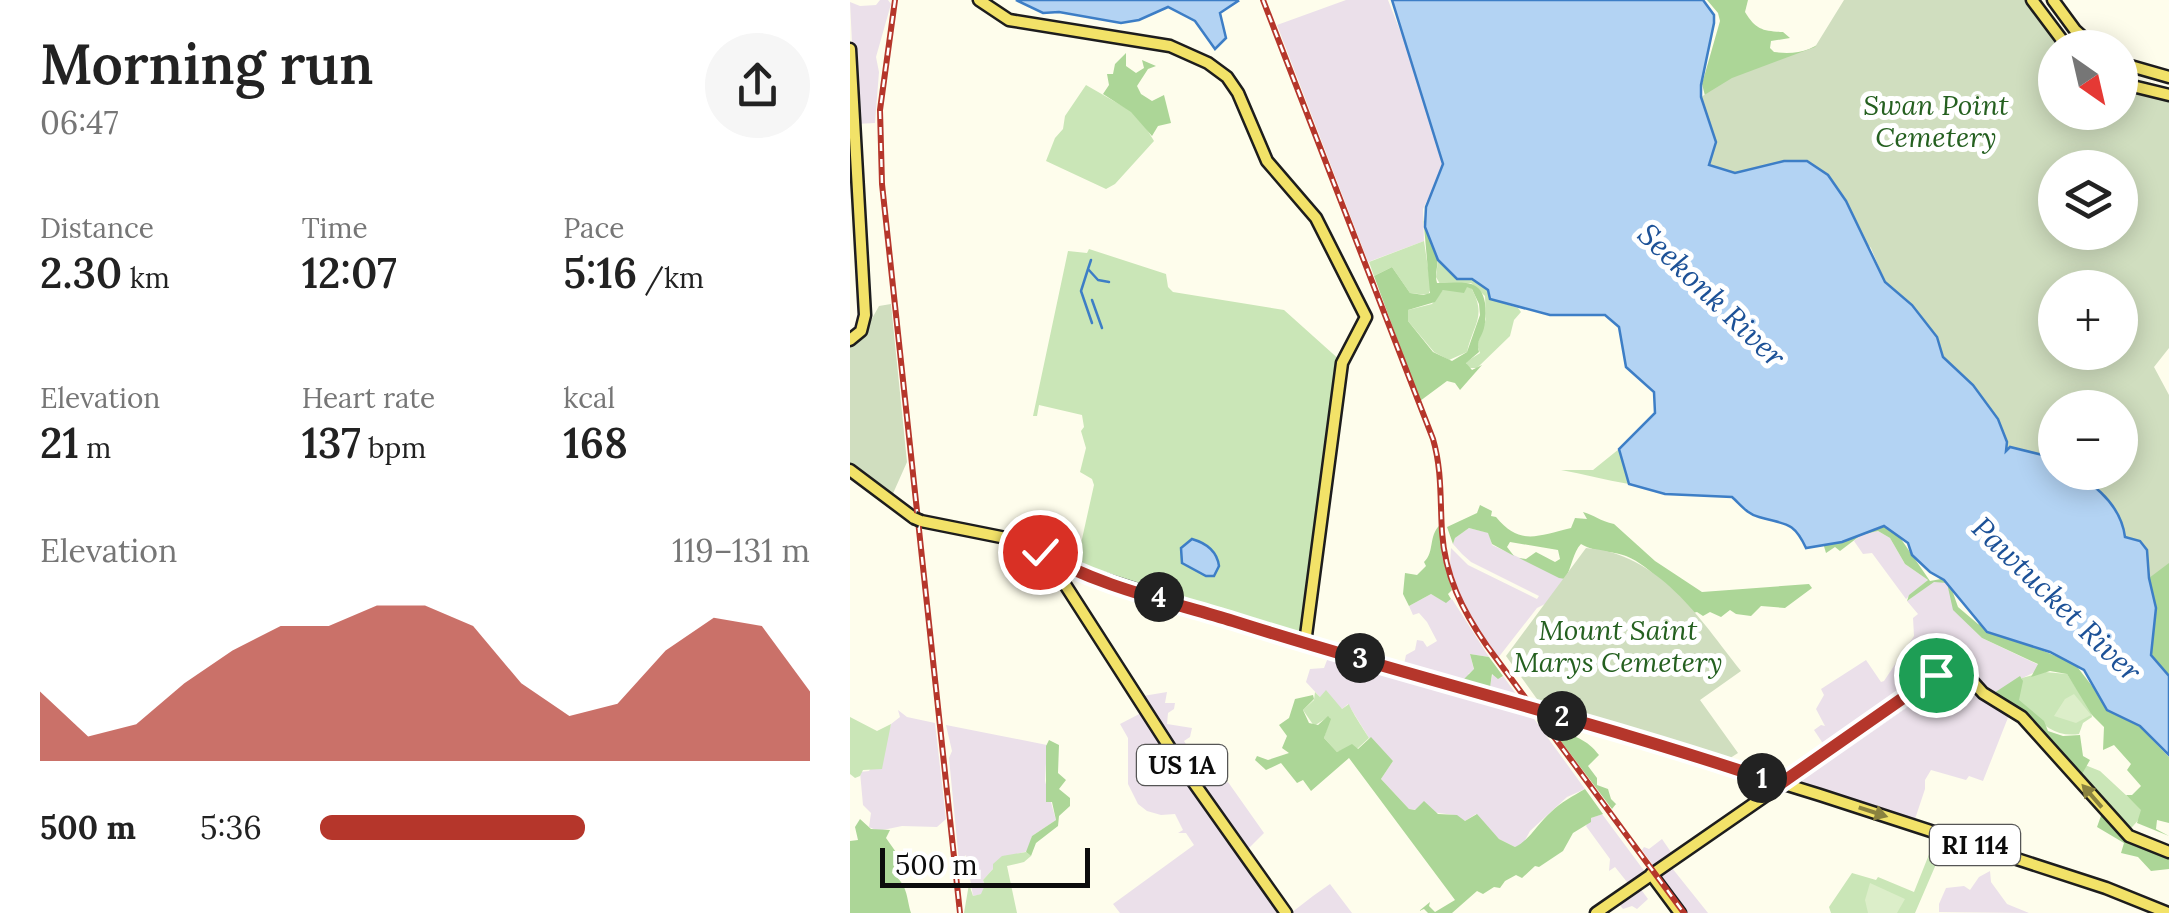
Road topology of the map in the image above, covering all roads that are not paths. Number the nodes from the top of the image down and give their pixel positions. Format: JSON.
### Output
{"nodes":[{"id":1,"x":978,"y":0,"type":"edge"},
{"id":2,"x":2032,"y":0,"type":"edge"},
{"id":3,"x":2053,"y":0,"type":"edge"},
{"id":4,"x":2054,"y":30,"type":"edge"},
{"id":5,"x":2075,"y":30,"type":"edge"},
{"id":6,"x":850,"y":49,"type":"edge"},
{"id":7,"x":2138,"y":68,"type":"edge"},
{"id":8,"x":2169,"y":77,"type":"edge"},
{"id":9,"x":2138,"y":87,"type":"edge"},
{"id":10,"x":2169,"y":95,"type":"edge"},
{"id":11,"x":850,"y":340,"type":"edge"},
{"id":12,"x":850,"y":470,"type":"edge"},
{"id":13,"x":1048,"y":557,"type":"junction"},
{"id":14,"x":1068,"y":567,"type":"junction"},
{"id":15,"x":1060,"y":577,"type":"junction"},
{"id":16,"x":1305,"y":644,"type":"junction"},
{"id":17,"x":1794,"y":781,"type":"junction"},
{"id":18,"x":1773,"y":785,"type":"junction"},
{"id":19,"x":2169,"y":852,"type":"edge"},
{"id":20,"x":1651,"y":874,"type":"junction"},
{"id":21,"x":1286,"y":913,"type":"edge"},
{"id":22,"x":1596,"y":913,"type":"edge"},
{"id":23,"x":1680,"y":913,"type":"edge"},
{"id":24,"x":2168,"y":913,"type":"edge"}],
"edges":[{"from":1,"to":16,"type":"main road"},
{"from":2,"to":4,"type":"main road"},
{"from":3,"to":5,"type":"main road"},
{"from":6,"to":11,"type":"main road"},
{"from":7,"to":8,"type":"main road"},
{"from":9,"to":10,"type":"main road"},
{"from":12,"to":13,"type":"main road"},
{"from":13,"to":14,"type":"main road"},
{"from":13,"to":15,"type":"main road","number":"US 1A"},
{"from":14,"to":15,"type":"main road"},
{"from":14,"to":16,"type":"main road"},
{"from":15,"to":21,"type":"main road","number":"US 1A"},
{"from":16,"to":18,"type":"main road"},
{"from":17,"to":18,"type":"main road"},
{"from":19,"to":17,"type":"main road","one_way":true},
{"from":17,"to":24,"type":"main road","number":"RI 114","one_way":true},
{"from":18,"to":20,"type":"main road"},
{"from":20,"to":22,"type":"main road"},
{"from":20,"to":23,"type":"main road"}]}
